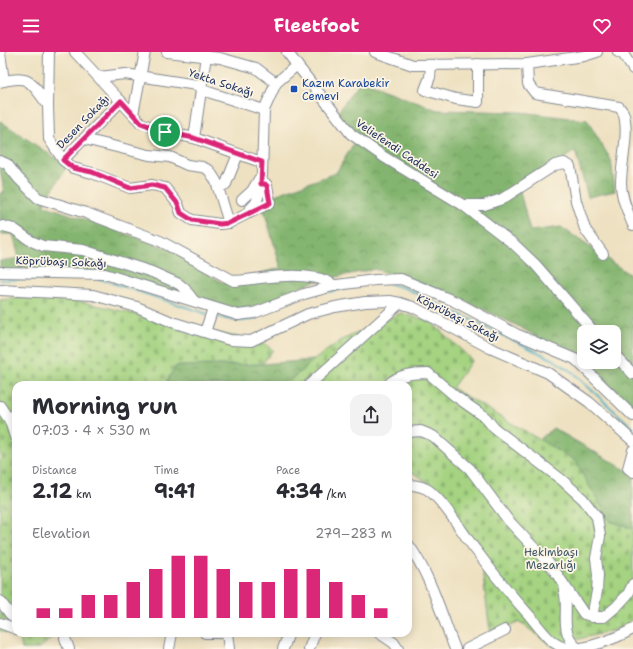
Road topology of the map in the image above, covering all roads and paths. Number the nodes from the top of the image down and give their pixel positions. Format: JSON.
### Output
{"nodes":[{"id":1,"x":49,"y":52,"type":"edge"},
{"id":2,"x":75,"y":52,"type":"edge"},
{"id":3,"x":145,"y":52,"type":"edge"},
{"id":4,"x":167,"y":52,"type":"edge"},
{"id":5,"x":287,"y":52,"type":"edge"},
{"id":6,"x":375,"y":52,"type":"edge"},
{"id":7,"x":597,"y":52,"type":"edge"},
{"id":8,"x":618,"y":52,"type":"edge"},
{"id":9,"x":0,"y":53,"type":"edge"},
{"id":10,"x":206,"y":56,"type":"junction"},
{"id":11,"x":478,"y":64,"type":"junction"},
{"id":12,"x":527,"y":64,"type":"junction"},
{"id":13,"x":297,"y":65,"type":"junction"},
{"id":14,"x":431,"y":65,"type":"junction"},
{"id":15,"x":633,"y":69,"type":"edge"},
{"id":16,"x":140,"y":76,"type":"junction"},
{"id":17,"x":99,"y":77,"type":"junction"},
{"id":18,"x":2,"y":81,"type":"edge"},
{"id":19,"x":276,"y":83,"type":"junction"},
{"id":20,"x":202,"y":90,"type":"junction"},
{"id":21,"x":121,"y":101,"type":"junction"},
{"id":22,"x":48,"y":106,"type":"junction"},
{"id":23,"x":264,"y":110,"type":"junction"},
{"id":24,"x":133,"y":114,"type":"junction"},
{"id":25,"x":194,"y":138,"type":"junction"},
{"id":26,"x":84,"y":139,"type":"junction"},
{"id":27,"x":238,"y":154,"type":"junction"},
{"id":28,"x":0,"y":160,"type":"edge"},
{"id":29,"x":63,"y":160,"type":"junction"},
{"id":30,"x":262,"y":162,"type":"junction"},
{"id":31,"x":261,"y":179,"type":"junction"},
{"id":32,"x":218,"y":188,"type":"junction"},
{"id":33,"x":242,"y":200,"type":"dead end"},
{"id":34,"x":463,"y":205,"type":"junction"},
{"id":35,"x":229,"y":223,"type":"junction"},
{"id":36,"x":633,"y":225,"type":"edge"},
{"id":37,"x":0,"y":227,"type":"edge"},
{"id":38,"x":603,"y":254,"type":"dead end"},
{"id":39,"x":0,"y":272,"type":"edge"},
{"id":40,"x":336,"y":286,"type":"junction"},
{"id":41,"x":0,"y":290,"type":"edge"},
{"id":42,"x":194,"y":301,"type":"junction"},
{"id":43,"x":400,"y":303,"type":"junction"},
{"id":44,"x":212,"y":310,"type":"junction"},
{"id":45,"x":588,"y":325,"type":"edge"},
{"id":46,"x":206,"y":329,"type":"junction"},
{"id":47,"x":621,"y":361,"type":"edge"},
{"id":48,"x":633,"y":374,"type":"edge"},
{"id":49,"x":313,"y":381,"type":"edge"},
{"id":50,"x":395,"y":381,"type":"edge"},
{"id":51,"x":0,"y":406,"type":"edge"},
{"id":52,"x":633,"y":416,"type":"edge"},
{"id":53,"x":12,"y":418,"type":"edge"},
{"id":54,"x":10,"y":421,"type":"junction"},
{"id":55,"x":12,"y":427,"type":"edge"},
{"id":56,"x":412,"y":432,"type":"edge"},
{"id":57,"x":633,"y":441,"type":"edge"},
{"id":58,"x":633,"y":450,"type":"edge"},
{"id":59,"x":633,"y":472,"type":"edge"},
{"id":60,"x":412,"y":485,"type":"edge"},
{"id":61,"x":412,"y":551,"type":"edge"},
{"id":62,"x":562,"y":582,"type":"junction"},
{"id":63,"x":633,"y":584,"type":"edge"},
{"id":64,"x":0,"y":601,"type":"edge"},
{"id":65,"x":12,"y":616,"type":"edge"},
{"id":66,"x":592,"y":617,"type":"junction"},
{"id":67,"x":0,"y":623,"type":"edge"},
{"id":68,"x":12,"y":628,"type":"edge"},
{"id":69,"x":633,"y":629,"type":"edge"},
{"id":70,"x":505,"y":630,"type":"dead end"},
{"id":71,"x":171,"y":637,"type":"edge"},
{"id":72,"x":228,"y":637,"type":"edge"},
{"id":73,"x":288,"y":637,"type":"edge"},
{"id":74,"x":314,"y":637,"type":"edge"},
{"id":75,"x":385,"y":637,"type":"edge"},
{"id":76,"x":65,"y":638,"type":"dead end"},
{"id":77,"x":577,"y":648,"type":"junction"},
{"id":78,"x":69,"y":649,"type":"edge"},
{"id":79,"x":169,"y":649,"type":"edge"},
{"id":80,"x":229,"y":649,"type":"edge"},
{"id":81,"x":283,"y":649,"type":"edge"},
{"id":82,"x":309,"y":649,"type":"edge"},
{"id":83,"x":398,"y":649,"type":"edge"},
{"id":84,"x":455,"y":649,"type":"edge"},
{"id":85,"x":467,"y":649,"type":"edge"}],
"edges":[{"from":1,"to":22,"type":"street"},
{"from":2,"to":17,"type":"street"},
{"from":3,"to":16,"type":"street"},
{"from":4,"to":10,"type":"street"},
{"from":5,"to":13,"type":"street","name":"Veliefendi Caddesi"},
{"from":6,"to":14,"type":"street"},
{"from":7,"to":12,"type":"street"},
{"from":8,"to":15,"type":"street"},
{"from":9,"to":18,"type":"street"},
{"from":10,"to":19,"type":"street"},
{"from":10,"to":20,"type":"street"},
{"from":11,"to":12,"type":"street"},
{"from":11,"to":14,"type":"street"},
{"from":11,"to":14,"type":"street"},
{"from":12,"to":36,"type":"street"},
{"from":13,"to":19,"type":"street"},
{"from":13,"to":34,"type":"street","name":"Veliefendi Caddesi"},
{"from":16,"to":17,"type":"street","name":"Yekta Sokağı"},
{"from":16,"to":20,"type":"street","name":"Yekta Sokağı"},
{"from":16,"to":24,"type":"street"},
{"from":17,"to":21,"type":"street"},
{"from":18,"to":22,"type":"street"},
{"from":19,"to":23,"type":"street"},
{"from":20,"to":23,"type":"street","name":"Yekta Sokağı"},
{"from":20,"to":25,"type":"street"},
{"from":21,"to":24,"type":"street"},
{"from":21,"to":26,"type":"street","name":"Desen Sokağı"},
{"from":22,"to":29,"type":"street"},
{"from":23,"to":30,"type":"street"},
{"from":24,"to":25,"type":"street"},
{"from":25,"to":27,"type":"street"},
{"from":26,"to":29,"type":"street","name":"Desen Sokağı"},
{"from":26,"to":32,"type":"street"},
{"from":27,"to":30,"type":"street"},
{"from":27,"to":32,"type":"street"},
{"from":28,"to":40,"type":"street"},
{"from":29,"to":35,"type":"street"},
{"from":30,"to":31,"type":"street"},
{"from":31,"to":33,"type":"street"},
{"from":31,"to":35,"type":"street"},
{"from":32,"to":35,"type":"street"},
{"from":34,"to":38,"type":"street"},
{"from":34,"to":45,"type":"street","name":"Veliefendi Caddesi"},
{"from":37,"to":42,"type":"street"},
{"from":39,"to":42,"type":"street","name":"Köprübaşı Sokağı"},
{"from":40,"to":44,"type":"street","name":"Köprübaşı Sokağı"},
{"from":40,"to":52,"type":"street","name":"Köprübaşı Sokağı"},
{"from":41,"to":46,"type":"street","name":"Köprübaşı Sokağı"},
{"from":42,"to":44,"type":"street","name":"Köprübaşı Sokağı"},
{"from":43,"to":46,"type":"street","name":"Köprübaşı Sokağı"},
{"from":43,"to":49,"type":"street"},
{"from":43,"to":57,"type":"street","name":"Köprübaşı Sokağı"},
{"from":44,"to":46,"type":"street"},
{"from":47,"to":48,"type":"street"},
{"from":50,"to":66,"type":"street"},
{"from":51,"to":54,"type":"street"},
{"from":53,"to":54,"type":"street"},
{"from":54,"to":55,"type":"street"},
{"from":56,"to":62,"type":"street"},
{"from":58,"to":59,"type":"street"},
{"from":60,"to":77,"type":"street"},
{"from":61,"to":84,"type":"street"},
{"from":62,"to":66,"type":"street"},
{"from":62,"to":77,"type":"street"},
{"from":63,"to":66,"type":"street"},
{"from":64,"to":65,"type":"street"},
{"from":67,"to":68,"type":"street"},
{"from":69,"to":77,"type":"street"},
{"from":70,"to":85,"type":"street"},
{"from":71,"to":79,"type":"street"},
{"from":72,"to":80,"type":"street"},
{"from":73,"to":81,"type":"street"},
{"from":74,"to":82,"type":"street"},
{"from":75,"to":83,"type":"street"},
{"from":76,"to":78,"type":"street"}]}
